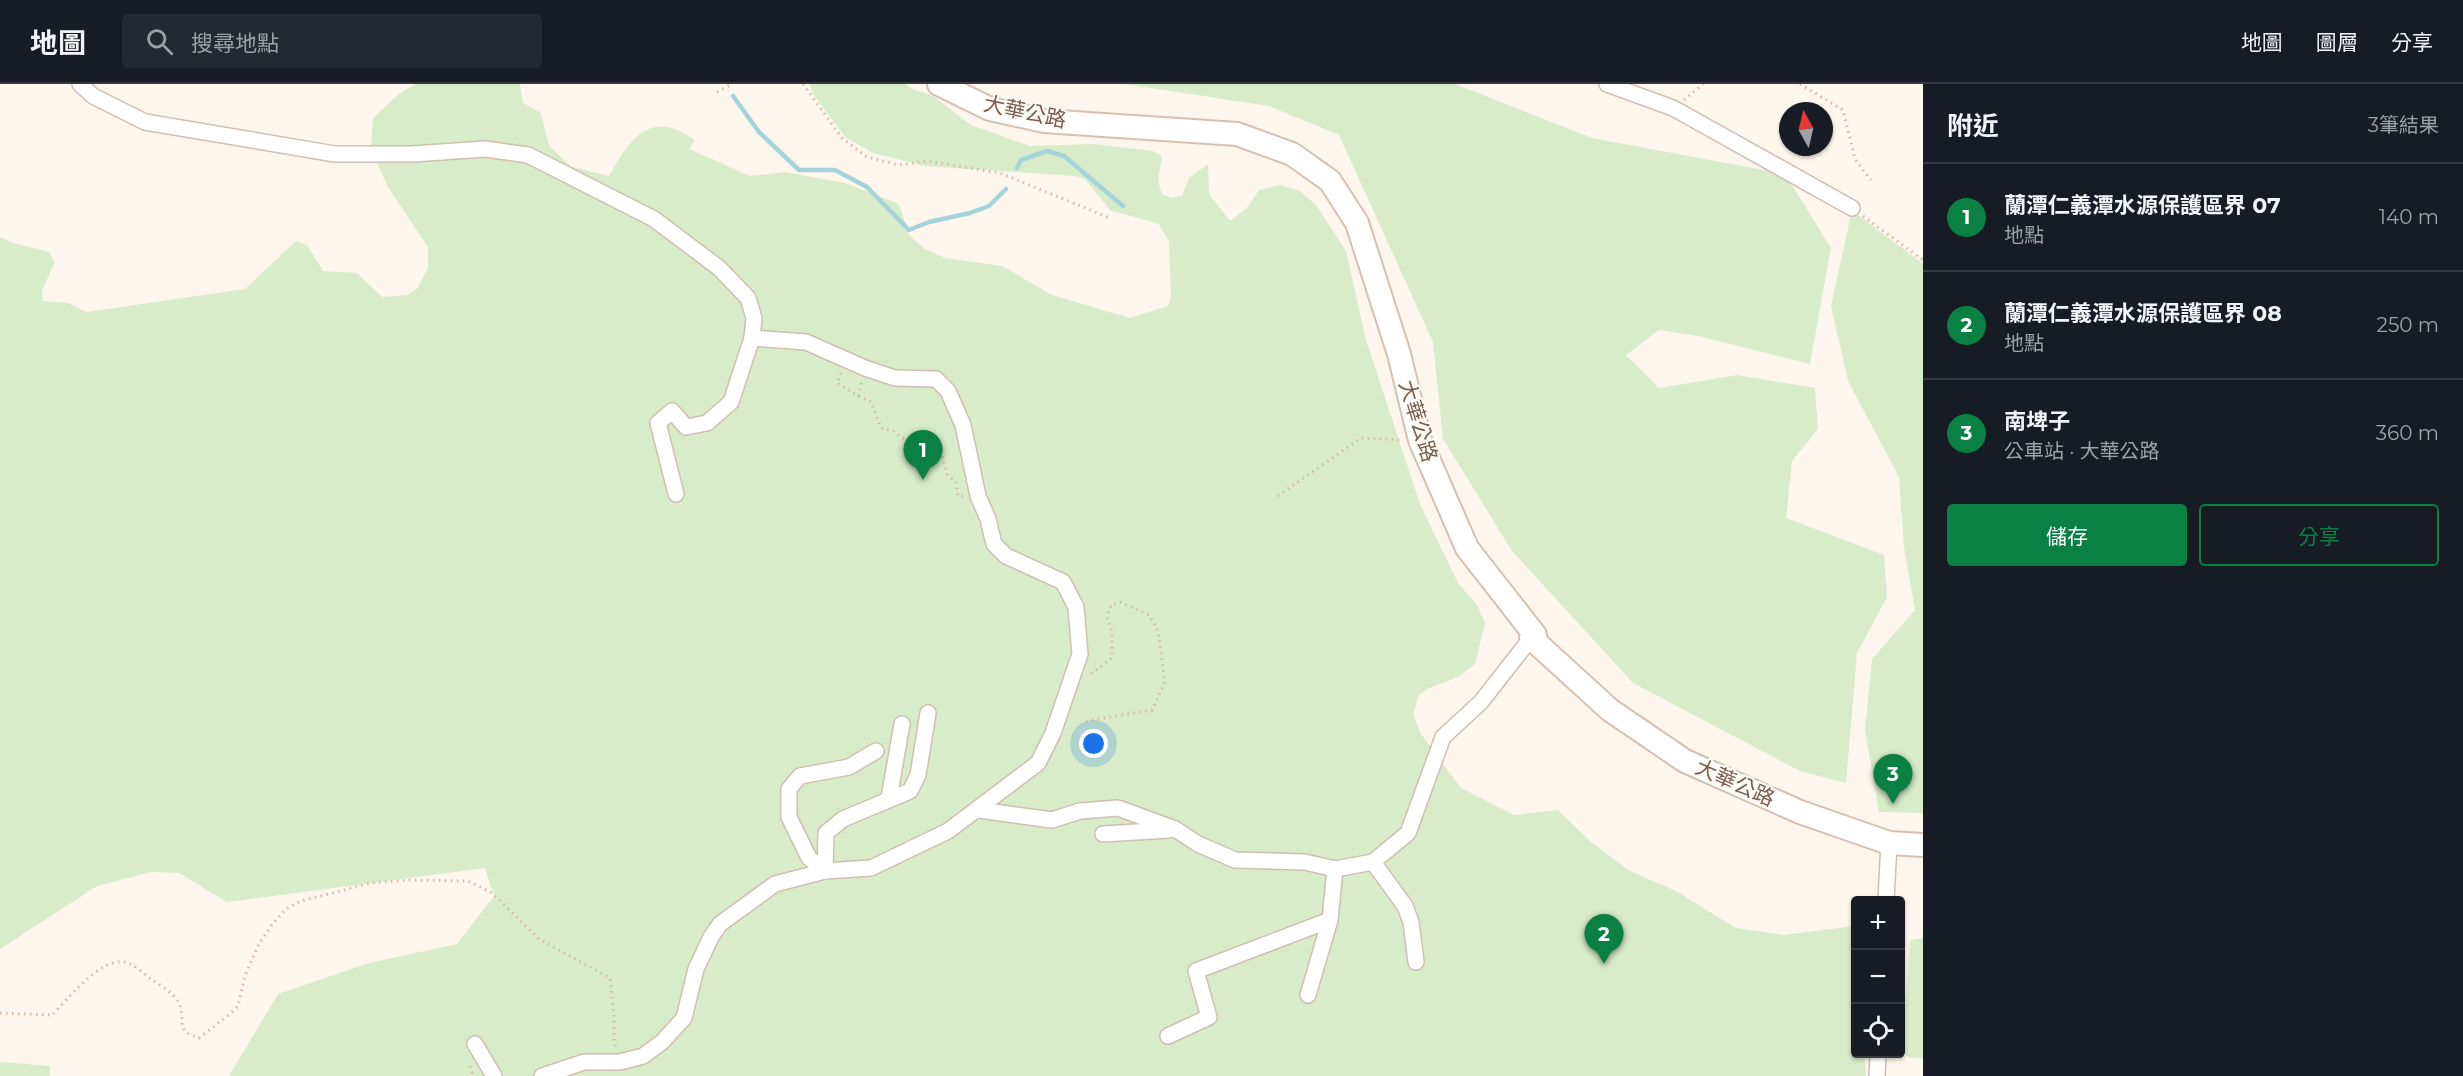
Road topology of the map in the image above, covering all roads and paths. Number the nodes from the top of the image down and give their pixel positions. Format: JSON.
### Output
{"nodes":[{"id":1,"x":80,"y":84,"type":"edge"},
{"id":2,"x":732,"y":84,"type":"edge"},
{"id":3,"x":802,"y":84,"type":"edge"},
{"id":4,"x":939,"y":84,"type":"edge"},
{"id":5,"x":1607,"y":84,"type":"edge"},
{"id":6,"x":1703,"y":84,"type":"edge"},
{"id":7,"x":1800,"y":84,"type":"edge"},
{"id":8,"x":717,"y":92,"type":"dead end"},
{"id":9,"x":1673,"y":108,"type":"junction"},
{"id":10,"x":1871,"y":180,"type":"dead end"},
{"id":11,"x":1852,"y":208,"type":"joint"},
{"id":12,"x":1110,"y":218,"type":"dead end"},
{"id":13,"x":1923,"y":260,"type":"edge"},
{"id":14,"x":752,"y":338,"type":"junction"},
{"id":15,"x":846,"y":360,"type":"junction"},
{"id":16,"x":1420,"y":440,"type":"junction"},
{"id":17,"x":676,"y":494,"type":"dead end"},
{"id":18,"x":978,"y":496,"type":"junction"},
{"id":19,"x":1278,"y":496,"type":"dead end"},
{"id":20,"x":1531,"y":638,"type":"junction"},
{"id":21,"x":1067,"y":690,"type":"junction"},
{"id":22,"x":928,"y":713,"type":"dead end"},
{"id":23,"x":1086,"y":721,"type":"dead end"},
{"id":24,"x":902,"y":724,"type":"dead end"},
{"id":25,"x":876,"y":751,"type":"dead end"},
{"id":26,"x":889,"y":798,"type":"junction"},
{"id":27,"x":979,"y":810,"type":"junction"},
{"id":28,"x":1175,"y":829,"type":"junction"},
{"id":29,"x":1103,"y":834,"type":"dead end"},
{"id":30,"x":1889,"y":843,"type":"junction"},
{"id":31,"x":1923,"y":845,"type":"edge"},
{"id":32,"x":1373,"y":862,"type":"junction"},
{"id":33,"x":1335,"y":869,"type":"junction"},
{"id":34,"x":825,"y":870,"type":"junction"},
{"id":35,"x":1886,"y":896,"type":"edge"},
{"id":36,"x":1330,"y":920,"type":"junction"},
{"id":37,"x":1416,"y":962,"type":"dead end"},
{"id":38,"x":1308,"y":995,"type":"dead end"},
{"id":39,"x":0,"y":1013,"type":"edge"},
{"id":40,"x":1168,"y":1036,"type":"dead end"},
{"id":41,"x":475,"y":1044,"type":"dead end"},
{"id":42,"x":1878,"y":1058,"type":"edge"},
{"id":43,"x":620,"y":1062,"type":"junction"},
{"id":44,"x":494,"y":1076,"type":"edge"},
{"id":45,"x":542,"y":1076,"type":"edge"},
{"id":46,"x":1877,"y":1076,"type":"edge"}],
"edges":[{"from":1,"to":14,"type":"street"},
{"from":2,"to":8,"type":"path"},
{"from":3,"to":12,"type":"path"},
{"from":4,"to":16,"type":"main road","name":"大華公路"},
{"from":5,"to":9,"type":"street"},
{"from":6,"to":9,"type":"path"},
{"from":7,"to":10,"type":"path"},
{"from":9,"to":11,"type":"street"},
{"from":11,"to":13,"type":"path"},
{"from":14,"to":15,"type":"street"},
{"from":14,"to":17,"type":"street"},
{"from":15,"to":18,"type":"street"},
{"from":15,"to":18,"type":"path"},
{"from":16,"to":19,"type":"path"},
{"from":16,"to":20,"type":"main road","name":"大華公路"},
{"from":18,"to":21,"type":"street"},
{"from":20,"to":30,"type":"main road","name":"大華公路"},
{"from":20,"to":32,"type":"street"},
{"from":21,"to":23,"type":"path"},
{"from":21,"to":27,"type":"street"},
{"from":22,"to":26,"type":"street"},
{"from":24,"to":26,"type":"street"},
{"from":25,"to":34,"type":"street"},
{"from":26,"to":34,"type":"street"},
{"from":27,"to":28,"type":"street"},
{"from":27,"to":34,"type":"street"},
{"from":28,"to":29,"type":"street"},
{"from":28,"to":33,"type":"street"},
{"from":30,"to":31,"type":"main road","name":"大華公路"},
{"from":30,"to":35,"type":"street"},
{"from":32,"to":33,"type":"street"},
{"from":32,"to":37,"type":"street"},
{"from":33,"to":36,"type":"street"},
{"from":34,"to":43,"type":"street"},
{"from":36,"to":38,"type":"street"},
{"from":36,"to":40,"type":"street"},
{"from":39,"to":43,"type":"path"},
{"from":41,"to":44,"type":"street"},
{"from":42,"to":46,"type":"street"},
{"from":43,"to":45,"type":"street"}]}
